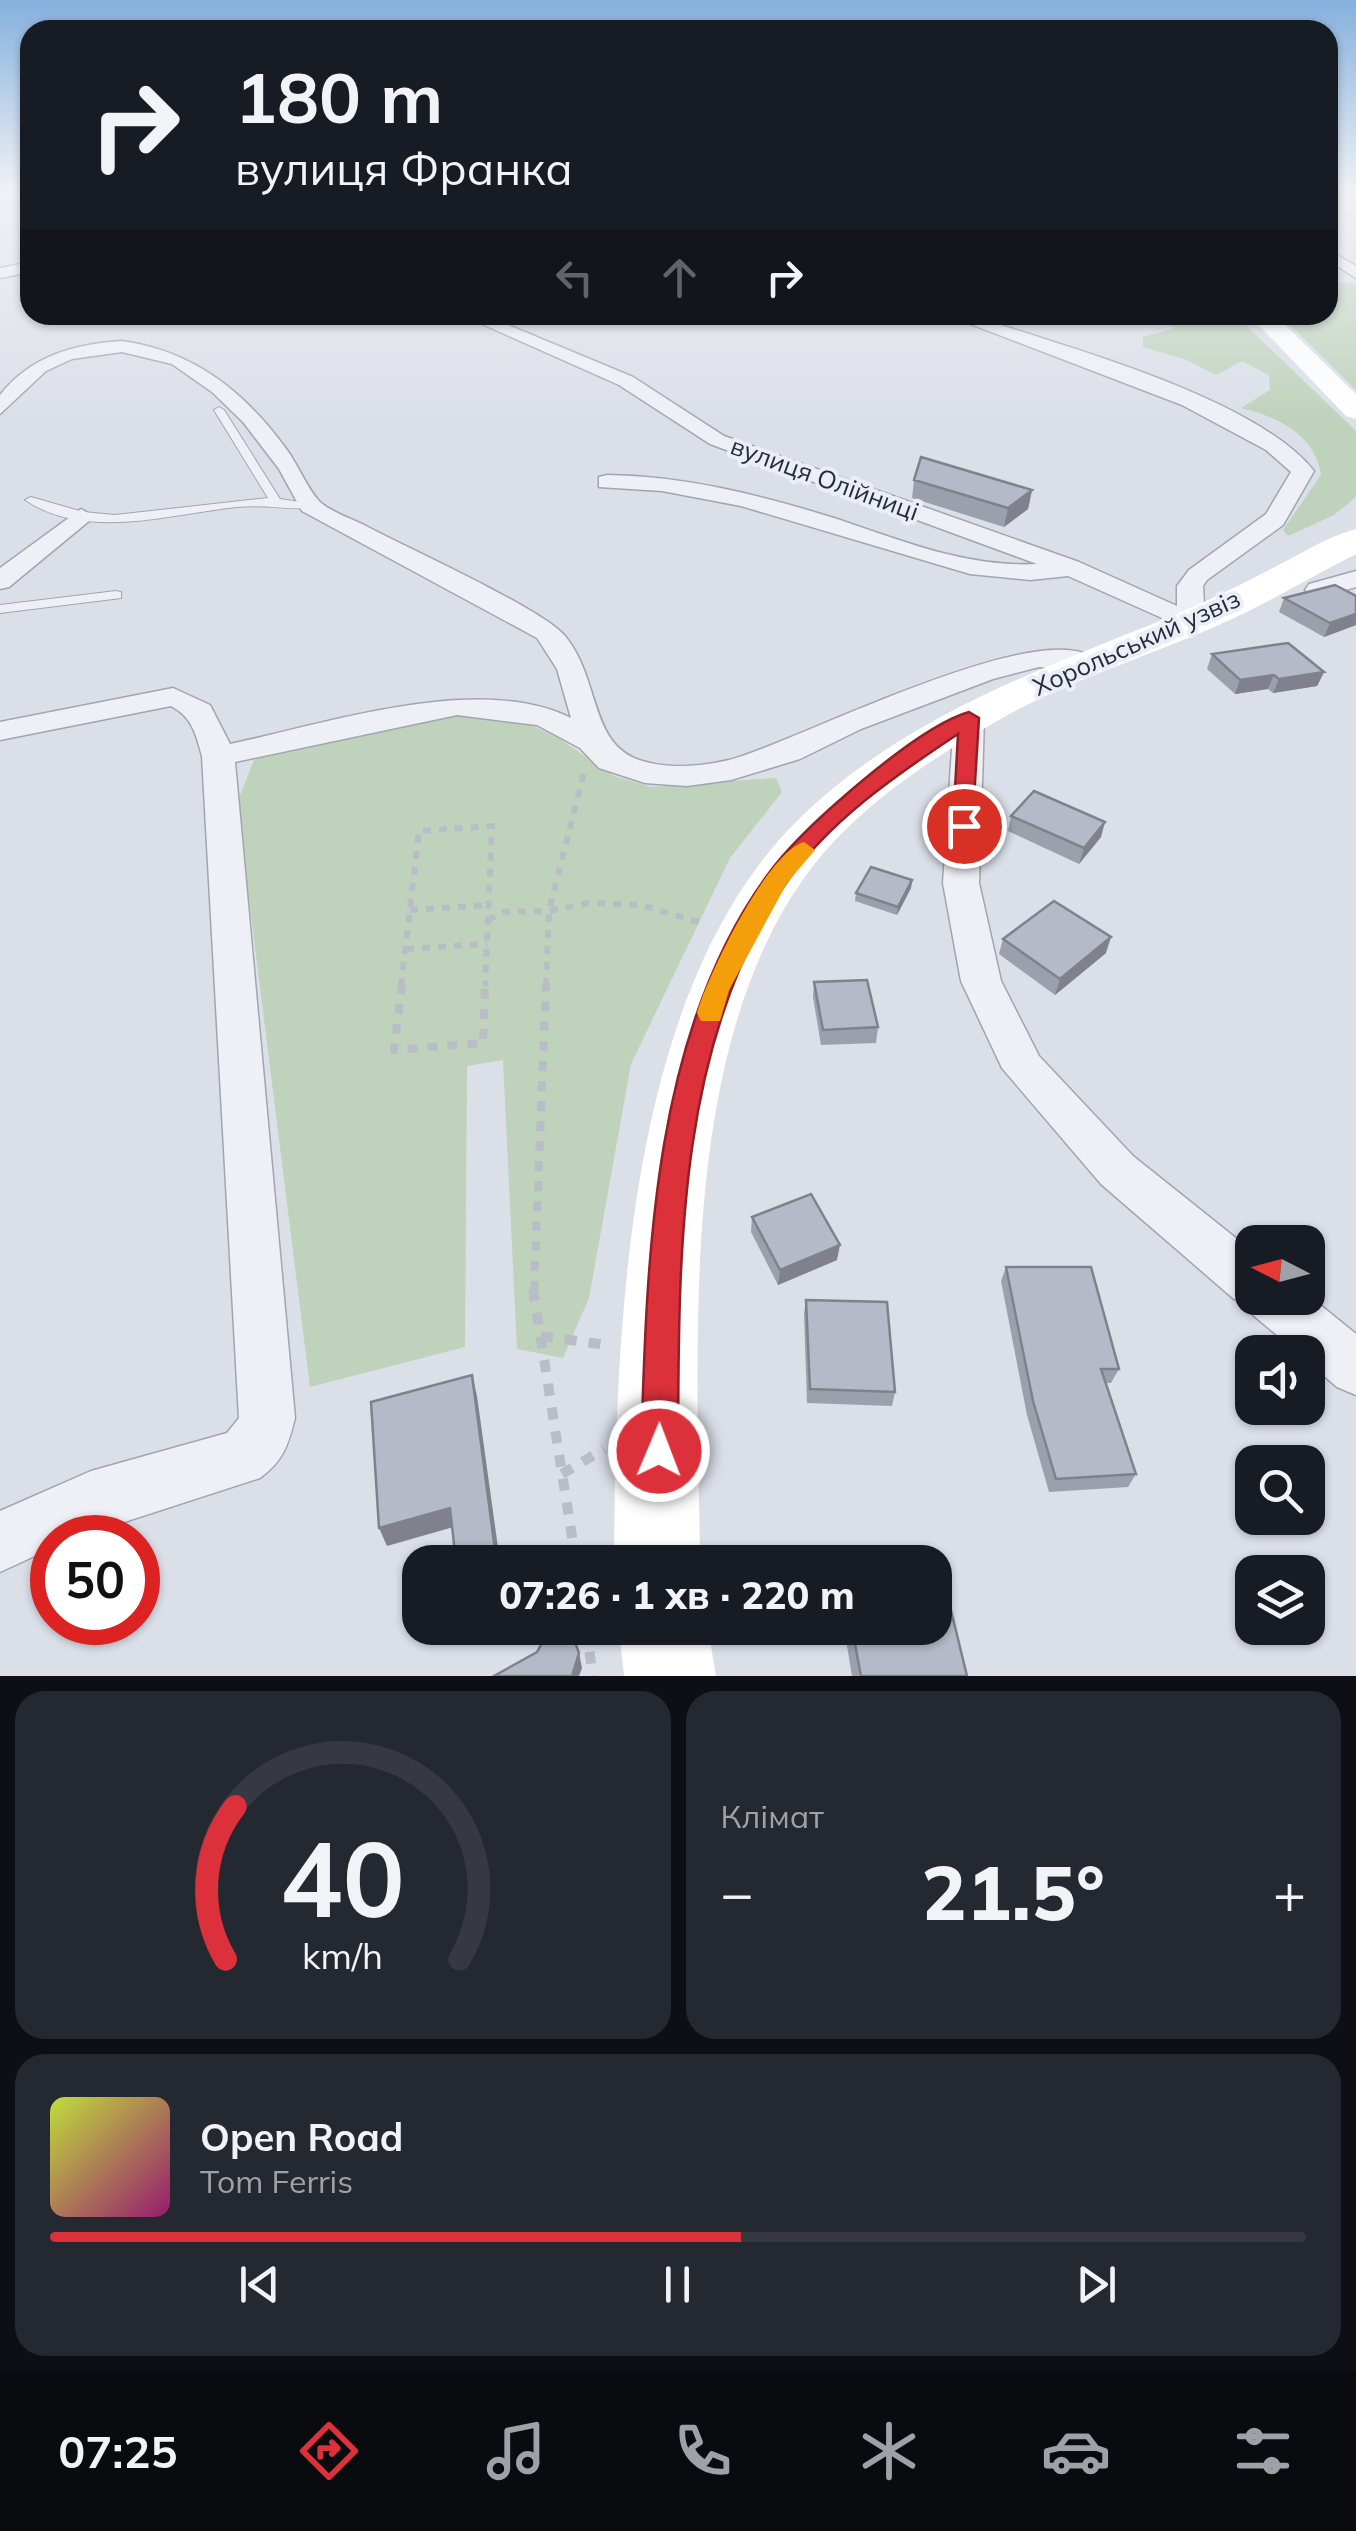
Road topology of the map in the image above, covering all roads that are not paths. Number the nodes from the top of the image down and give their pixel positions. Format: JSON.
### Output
{"nodes":[{"id":1,"x":494,"y":325,"type":"edge"},
{"id":2,"x":983,"y":325,"type":"edge"},
{"id":3,"x":1272,"y":325,"type":"edge"},
{"id":4,"x":0,"y":408,"type":"edge"},
{"id":5,"x":219,"y":410,"type":"dead end"},
{"id":6,"x":1356,"y":410,"type":"edge"},
{"id":7,"x":607,"y":482,"type":"dead end"},
{"id":8,"x":274,"y":499,"type":"junction"},
{"id":9,"x":31,"y":500,"type":"dead end"},
{"id":10,"x":310,"y":506,"type":"junction"},
{"id":11,"x":81,"y":516,"type":"junction"},
{"id":12,"x":1356,"y":540,"type":"edge"},
{"id":13,"x":1070,"y":567,"type":"junction"},
{"id":14,"x":1356,"y":580,"type":"edge"},
{"id":15,"x":0,"y":582,"type":"edge"},
{"id":16,"x":1318,"y":590,"type":"edge"},
{"id":17,"x":116,"y":595,"type":"dead end"},
{"id":18,"x":0,"y":608,"type":"edge"},
{"id":19,"x":1191,"y":623,"type":"junction"},
{"id":20,"x":1085,"y":664,"type":"junction"},
{"id":21,"x":969,"y":718,"type":"junction"},
{"id":22,"x":0,"y":731,"type":"edge"},
{"id":23,"x":591,"y":741,"type":"junction"},
{"id":24,"x":218,"y":756,"type":"junction"},
{"id":25,"x":1235,"y":1268,"type":"edge"},
{"id":26,"x":1292,"y":1315,"type":"edge"},
{"id":27,"x":1356,"y":1368,"type":"edge"},
{"id":28,"x":0,"y":1542,"type":"edge"},
{"id":29,"x":657,"y":1545,"type":"edge"},
{"id":30,"x":666,"y":1645,"type":"edge"},
{"id":31,"x":670,"y":1676,"type":"edge"}],
"edges":[{"from":1,"to":13,"type":"street","name":"вулиця Олійниці"},
{"from":2,"to":19,"type":"street"},
{"from":3,"to":6,"type":"main road"},
{"from":4,"to":10,"type":"street"},
{"from":5,"to":8,"type":"lane"},
{"from":7,"to":13,"type":"street"},
{"from":8,"to":10,"type":"lane"},
{"from":8,"to":11,"type":"lane"},
{"from":9,"to":11,"type":"lane"},
{"from":10,"to":23,"type":"street"},
{"from":11,"to":15,"type":"street"},
{"from":12,"to":19,"type":"main road","name":"Хорольський узвіз"},
{"from":13,"to":19,"type":"street","name":"вулиця Олійниці"},
{"from":14,"to":16,"type":"street"},
{"from":17,"to":18,"type":"lane"},
{"from":19,"to":20,"type":"main road","name":"Хорольський узвіз"},
{"from":20,"to":21,"type":"main road","name":"Хорольський узвіз"},
{"from":20,"to":23,"type":"street"},
{"from":21,"to":25,"type":"street"},
{"from":21,"to":29,"type":"main road","name":"Хорольський узвіз"},
{"from":22,"to":24,"type":"street"},
{"from":23,"to":24,"type":"street"},
{"from":24,"to":28,"type":"street"},
{"from":26,"to":27,"type":"street"},
{"from":30,"to":31,"type":"main road"}]}
